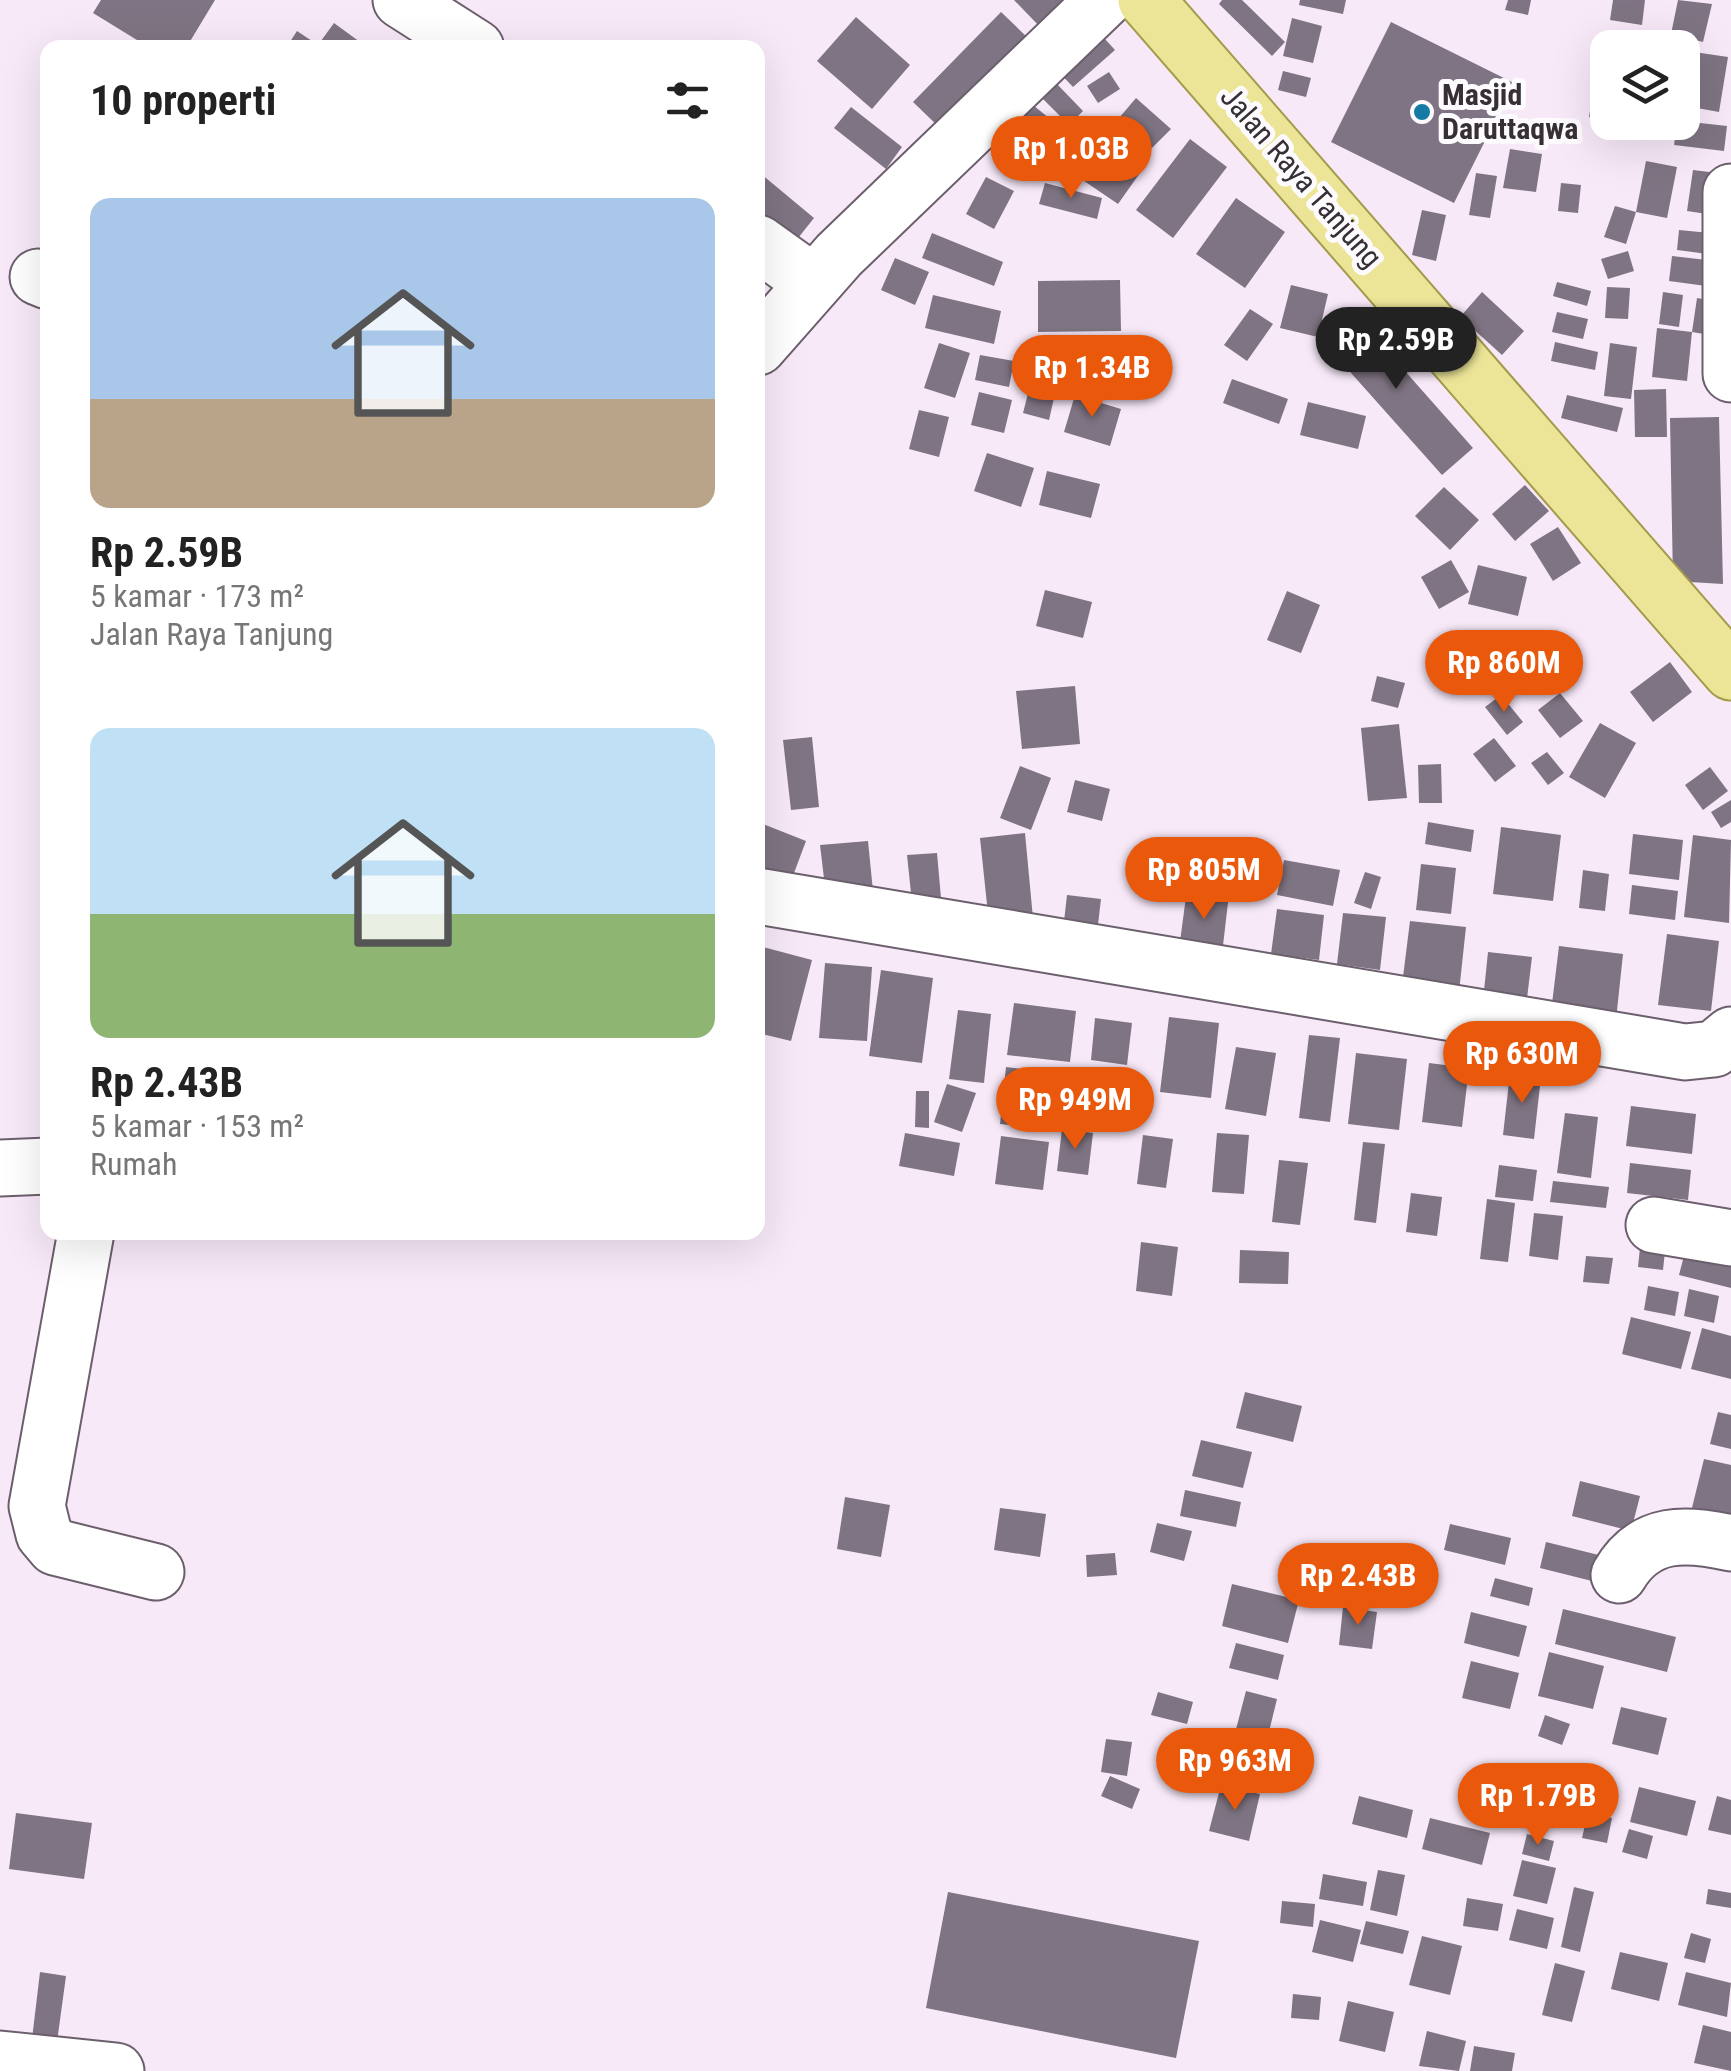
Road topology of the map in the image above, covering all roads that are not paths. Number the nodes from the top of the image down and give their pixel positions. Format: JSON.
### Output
{"nodes":[{"id":1,"x":401,"y":0,"type":"edge"},
{"id":2,"x":1104,"y":0,"type":"edge"},
{"id":3,"x":1146,"y":0,"type":"edge"},
{"id":4,"x":464,"y":40,"type":"edge"},
{"id":5,"x":1731,"y":192,"type":"edge"},
{"id":6,"x":765,"y":248,"type":"edge"},
{"id":7,"x":814,"y":282,"type":"junction"},
{"id":8,"x":765,"y":339,"type":"edge"},
{"id":9,"x":1731,"y":374,"type":"edge"},
{"id":10,"x":1731,"y":672,"type":"edge"},
{"id":11,"x":765,"y":897,"type":"edge"},
{"id":12,"x":1731,"y":1035,"type":"edge"},
{"id":13,"x":40,"y":1166,"type":"edge"},
{"id":14,"x":0,"y":1168,"type":"edge"},
{"id":15,"x":1654,"y":1226,"type":"dead end"},
{"id":16,"x":1731,"y":1238,"type":"edge"},
{"id":17,"x":85,"y":1240,"type":"edge"},
{"id":18,"x":1731,"y":1543,"type":"edge"},
{"id":19,"x":156,"y":1572,"type":"dead end"},
{"id":20,"x":1619,"y":1574,"type":"dead end"},
{"id":21,"x":0,"y":2059,"type":"edge"},
{"id":22,"x":116,"y":2071,"type":"edge"}],
"edges":[{"from":1,"to":4,"type":"street"},
{"from":2,"to":7,"type":"street"},
{"from":3,"to":10,"type":"main road","name":"Jalan Raya Tanjung"},
{"from":5,"to":9,"type":"street"},
{"from":6,"to":7,"type":"street"},
{"from":7,"to":8,"type":"street"},
{"from":11,"to":12,"type":"street"},
{"from":13,"to":14,"type":"street"},
{"from":15,"to":16,"type":"street"},
{"from":17,"to":19,"type":"street"},
{"from":18,"to":20,"type":"street"},
{"from":21,"to":22,"type":"street"}]}
